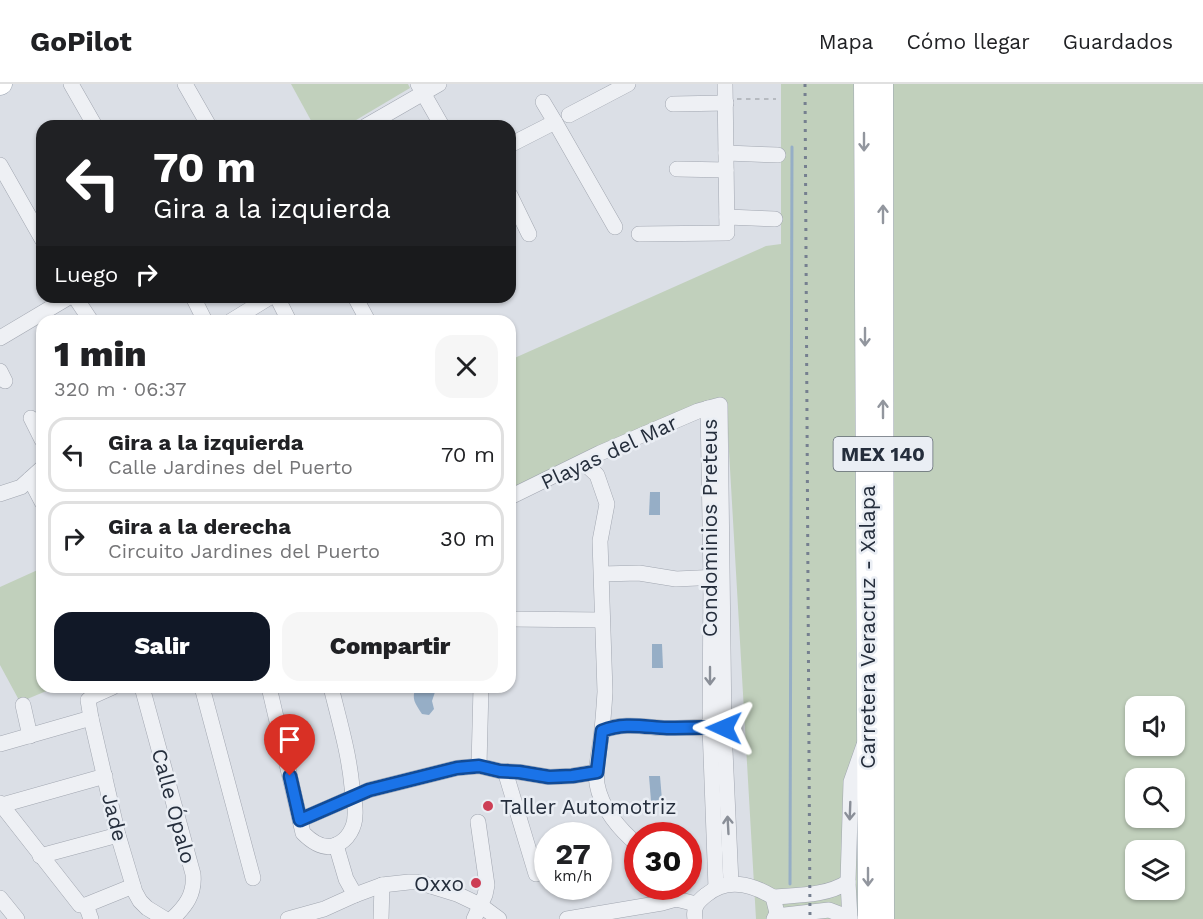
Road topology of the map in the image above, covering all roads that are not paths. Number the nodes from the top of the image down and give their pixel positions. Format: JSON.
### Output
{"nodes":[{"id":1,"x":70,"y":84,"type":"edge"},
{"id":2,"x":185,"y":84,"type":"edge"},
{"id":3,"x":439,"y":84,"type":"edge"},
{"id":4,"x":628,"y":84,"type":"edge"},
{"id":5,"x":864,"y":84,"type":"edge"},
{"id":6,"x":884,"y":84,"type":"edge"},
{"id":7,"x":420,"y":88,"type":"edge"},
{"id":8,"x":725,"y":96,"type":"edge"},
{"id":9,"x":543,"y":102,"type":"dead end"},
{"id":10,"x":673,"y":104,"type":"dead end"},
{"id":11,"x":562,"y":118,"type":"junction"},
{"id":12,"x":91,"y":120,"type":"edge"},
{"id":13,"x":206,"y":120,"type":"edge"},
{"id":14,"x":375,"y":120,"type":"edge"},
{"id":15,"x":439,"y":120,"type":"edge"},
{"id":16,"x":516,"y":143,"type":"edge"},
{"id":17,"x":726,"y":153,"type":"junction"},
{"id":18,"x":778,"y":155,"type":"dead end"},
{"id":19,"x":0,"y":165,"type":"edge"},
{"id":20,"x":676,"y":169,"type":"dead end"},
{"id":21,"x":726,"y":170,"type":"junction"},
{"id":22,"x":516,"y":207,"type":"edge"},
{"id":23,"x":727,"y":217,"type":"junction"},
{"id":24,"x":775,"y":219,"type":"dead end"},
{"id":25,"x":615,"y":227,"type":"dead end"},
{"id":26,"x":36,"y":228,"type":"edge"},
{"id":27,"x":529,"y":234,"type":"dead end"},
{"id":28,"x":639,"y":234,"type":"dead end"},
{"id":29,"x":59,"y":303,"type":"edge"},
{"id":30,"x":260,"y":303,"type":"edge"},
{"id":31,"x":39,"y":315,"type":"edge"},
{"id":32,"x":241,"y":315,"type":"edge"},
{"id":33,"x":36,"y":317,"type":"edge"},
{"id":34,"x":0,"y":338,"type":"edge"},
{"id":35,"x":708,"y":408,"type":"joint"},
{"id":36,"x":31,"y":418,"type":"dead end"},
{"id":37,"x":36,"y":428,"type":"edge"},
{"id":38,"x":583,"y":462,"type":"junction"},
{"id":39,"x":36,"y":474,"type":"edge"},
{"id":40,"x":30,"y":479,"type":"junction"},
{"id":41,"x":36,"y":490,"type":"edge"},
{"id":42,"x":0,"y":494,"type":"edge"},
{"id":43,"x":516,"y":494,"type":"edge"},
{"id":44,"x":602,"y":574,"type":"junction"},
{"id":45,"x":717,"y":577,"type":"junction"},
{"id":46,"x":516,"y":619,"type":"edge"},
{"id":47,"x":602,"y":620,"type":"junction"},
{"id":48,"x":144,"y":693,"type":"edge"},
{"id":49,"x":204,"y":693,"type":"edge"},
{"id":50,"x":270,"y":693,"type":"edge"},
{"id":51,"x":332,"y":693,"type":"edge"},
{"id":52,"x":481,"y":693,"type":"edge"},
{"id":53,"x":90,"y":695,"type":"edge"},
{"id":54,"x":23,"y":705,"type":"dead end"},
{"id":55,"x":91,"y":718,"type":"junction"},
{"id":56,"x":717,"y":728,"type":"junction"},
{"id":57,"x":602,"y":731,"type":"junction"},
{"id":58,"x":867,"y":734,"type":"junction"},
{"id":59,"x":30,"y":736,"type":"junction"},
{"id":60,"x":0,"y":744,"type":"edge"},
{"id":61,"x":479,"y":766,"type":"junction"},
{"id":62,"x":505,"y":771,"type":"junction"},
{"id":63,"x":597,"y":772,"type":"junction"},
{"id":64,"x":105,"y":776,"type":"junction"},
{"id":65,"x":354,"y":796,"type":"junction"},
{"id":66,"x":1,"y":804,"type":"edge"},
{"id":67,"x":300,"y":820,"type":"junction"},
{"id":68,"x":478,"y":822,"type":"dead end"},
{"id":69,"x":624,"y":832,"type":"edge"},
{"id":70,"x":118,"y":835,"type":"junction"},
{"id":71,"x":336,"y":845,"type":"junction"},
{"id":72,"x":40,"y":856,"type":"junction"},
{"id":73,"x":534,"y":867,"type":"edge"},
{"id":74,"x":253,"y":878,"type":"dead end"},
{"id":75,"x":848,"y":882,"type":"junction"},
{"id":76,"x":382,"y":885,"type":"junction"},
{"id":77,"x":133,"y":886,"type":"junction"},
{"id":78,"x":723,"y":886,"type":"junction"},
{"id":79,"x":355,"y":895,"type":"junction"},
{"id":80,"x":773,"y":897,"type":"junction"},
{"id":81,"x":0,"y":898,"type":"edge"},
{"id":82,"x":666,"y":900,"type":"edge"},
{"id":83,"x":683,"y":900,"type":"edge"},
{"id":84,"x":696,"y":911,"type":"edge"},
{"id":85,"x":89,"y":912,"type":"edge"},
{"id":86,"x":477,"y":912,"type":"edge"},
{"id":87,"x":775,"y":918,"type":"edge"},
{"id":88,"x":17,"y":919,"type":"edge"},
{"id":89,"x":165,"y":919,"type":"edge"},
{"id":90,"x":172,"y":919,"type":"edge"},
{"id":91,"x":288,"y":919,"type":"edge"},
{"id":92,"x":380,"y":919,"type":"edge"},
{"id":93,"x":390,"y":919,"type":"edge"},
{"id":94,"x":499,"y":919,"type":"edge"},
{"id":95,"x":567,"y":919,"type":"edge"},
{"id":96,"x":850,"y":919,"type":"edge"},
{"id":97,"x":868,"y":919,"type":"edge"},
{"id":98,"x":884,"y":919,"type":"edge"}],
"edges":[{"from":1,"to":12,"type":"street"},
{"from":2,"to":13,"type":"street"},
{"from":3,"to":7,"type":"street"},
{"from":4,"to":11,"type":"street"},
{"from":5,"to":58,"type":"main road","name":"Carretera Veracruz - Xalapa","number":"MEX 140","one_way":true},
{"from":98,"to":6,"type":"main road","name":"Carretera Veracruz - Xalapa","number":"MEX 140","one_way":true},
{"from":7,"to":14,"type":"street"},
{"from":7,"to":15,"type":"street"},
{"from":8,"to":10,"type":"street"},
{"from":8,"to":17,"type":"street"},
{"from":9,"to":11,"type":"street"},
{"from":11,"to":16,"type":"street"},
{"from":11,"to":25,"type":"street"},
{"from":17,"to":18,"type":"street"},
{"from":17,"to":21,"type":"street"},
{"from":19,"to":26,"type":"street"},
{"from":20,"to":21,"type":"street"},
{"from":21,"to":23,"type":"street"},
{"from":22,"to":27,"type":"street"},
{"from":23,"to":24,"type":"street"},
{"from":23,"to":28,"type":"street"},
{"from":29,"to":31,"type":"street"},
{"from":30,"to":32,"type":"street"},
{"from":33,"to":34,"type":"street"},
{"from":35,"to":38,"type":"street","name":"Playas del Mar"},
{"from":35,"to":45,"type":"street","name":"Condominios Preteus"},
{"from":36,"to":37,"type":"street"},
{"from":38,"to":43,"type":"street","name":"Playas del Mar"},
{"from":38,"to":44,"type":"street"},
{"from":39,"to":40,"type":"street"},
{"from":40,"to":41,"type":"street"},
{"from":40,"to":42,"type":"street"},
{"from":44,"to":45,"type":"street"},
{"from":44,"to":47,"type":"street"},
{"from":45,"to":56,"type":"street","name":"Condominios Preteus"},
{"from":46,"to":47,"type":"street"},
{"from":47,"to":57,"type":"street"},
{"from":48,"to":90,"type":"street","name":"Calle Ópalo"},
{"from":49,"to":74,"type":"street"},
{"from":50,"to":67,"type":"street"},
{"from":51,"to":65,"type":"street"},
{"from":52,"to":61,"type":"street"},
{"from":53,"to":55,"type":"street","name":"Jade"},
{"from":54,"to":59,"type":"street"},
{"from":55,"to":59,"type":"street"},
{"from":55,"to":64,"type":"street","name":"Jade"},
{"from":56,"to":57,"type":"street"},
{"from":56,"to":78,"type":"street","name":"Condominios Preteus"},
{"from":57,"to":63,"type":"street"},
{"from":58,"to":75,"type":"street","one_way":true},
{"from":58,"to":97,"type":"main road","name":"Carretera Veracruz - Xalapa","number":"MEX 140","one_way":true},
{"from":59,"to":60,"type":"street"},
{"from":61,"to":62,"type":"street"},
{"from":61,"to":65,"type":"street"},
{"from":62,"to":63,"type":"street"},
{"from":62,"to":73,"type":"street"},
{"from":63,"to":69,"type":"street"},
{"from":64,"to":66,"type":"street"},
{"from":64,"to":70,"type":"street","name":"Jade"},
{"from":65,"to":67,"type":"street"},
{"from":65,"to":71,"type":"street"},
{"from":66,"to":72,"type":"street"},
{"from":67,"to":71,"type":"street"},
{"from":68,"to":86,"type":"street"},
{"from":70,"to":72,"type":"street"},
{"from":70,"to":77,"type":"street","name":"Jade"},
{"from":71,"to":79,"type":"street"},
{"from":72,"to":85,"type":"street"},
{"from":75,"to":80,"type":"street"},
{"from":75,"to":96,"type":"street"},
{"from":76,"to":79,"type":"street"},
{"from":76,"to":86,"type":"street"},
{"from":76,"to":92,"type":"street"},
{"from":77,"to":85,"type":"street"},
{"from":77,"to":89,"type":"street","name":"Jade"},
{"from":78,"to":80,"type":"street"},
{"from":78,"to":84,"type":"street"},
{"from":79,"to":91,"type":"street"},
{"from":80,"to":87,"type":"street"},
{"from":81,"to":88,"type":"street"},
{"from":82,"to":95,"type":"street"},
{"from":83,"to":84,"type":"street"},
{"from":86,"to":94,"type":"street"},
{"from":87,"to":96,"type":"street"},
{"from":92,"to":93,"type":"street"}]}
